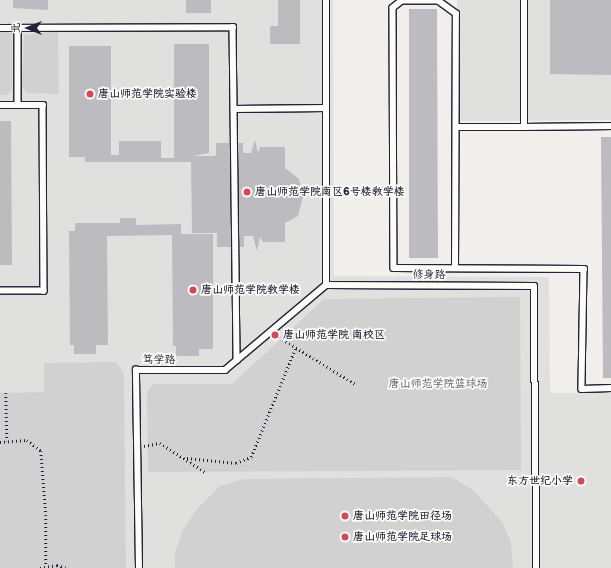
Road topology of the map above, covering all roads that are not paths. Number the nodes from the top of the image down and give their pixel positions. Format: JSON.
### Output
{"nodes":[{"id":1,"x":326,"y":0,"type":"edge"},
{"id":2,"x":524,"y":0,"type":"edge"},
{"id":3,"x":18,"y":27,"type":"junction"},
{"id":4,"x":0,"y":28,"type":"edge"},
{"id":5,"x":0,"y":105,"type":"edge"},
{"id":6,"x":18,"y":105,"type":"junction"},
{"id":7,"x":234,"y":108,"type":"junction"},
{"id":8,"x":326,"y":108,"type":"junction"},
{"id":9,"x":456,"y":126,"type":"junction"},
{"id":10,"x":524,"y":126,"type":"junction"},
{"id":11,"x":611,"y":126,"type":"edge"},
{"id":12,"x":455,"y":268,"type":"junction"},
{"id":13,"x":326,"y":285,"type":"junction"},
{"id":14,"x":0,"y":291,"type":"edge"},
{"id":15,"x":237,"y":360,"type":"junction"},
{"id":16,"x":611,"y":388,"type":"edge"},
{"id":17,"x":139,"y":568,"type":"edge"},
{"id":18,"x":537,"y":568,"type":"edge"}],
"edges":[{"from":1,"to":8,"type":"lane"},
{"from":2,"to":10,"type":"lane"},
{"from":3,"to":4,"type":"lane"},
{"from":3,"to":6,"type":"lane"},
{"from":3,"to":7,"type":"lane"},
{"from":5,"to":6,"type":"lane"},
{"from":6,"to":14,"type":"lane"},
{"from":7,"to":8,"type":"lane"},
{"from":7,"to":15,"type":"lane"},
{"from":8,"to":13,"type":"lane"},
{"from":9,"to":10,"type":"lane"},
{"from":9,"to":12,"type":"lane"},
{"from":9,"to":12,"type":"lane"},
{"from":10,"to":11,"type":"lane"},
{"from":12,"to":16,"type":"lane"},
{"from":13,"to":15,"type":"lane","name":"笃学路"},
{"from":13,"to":18,"type":"lane","name":"修身路"},
{"from":15,"to":17,"type":"lane","name":"笃学路"}]}
